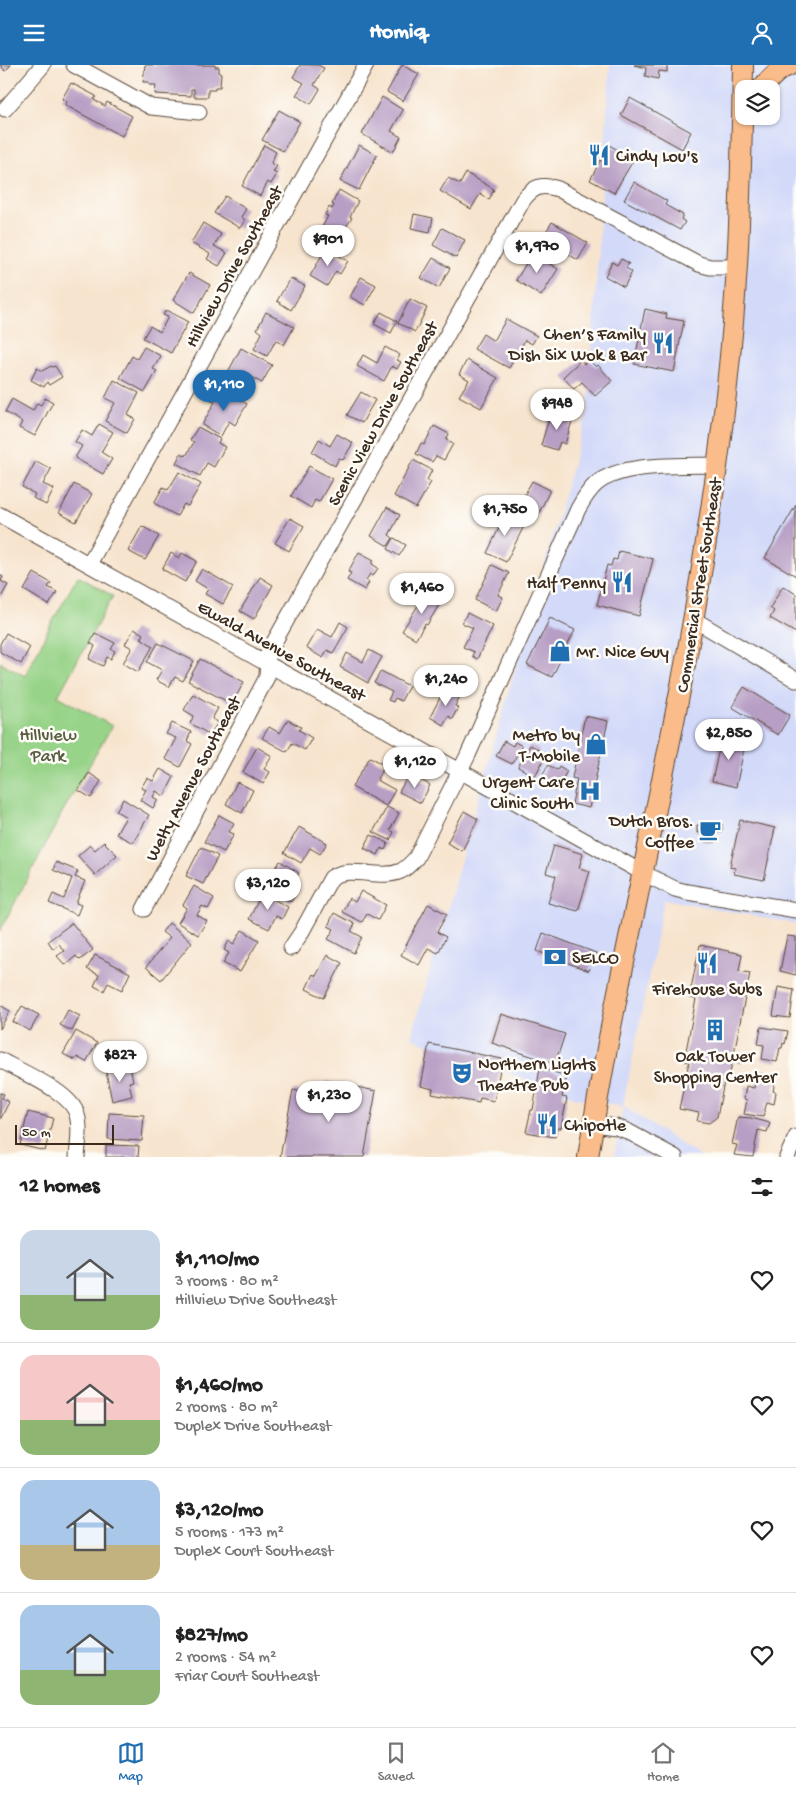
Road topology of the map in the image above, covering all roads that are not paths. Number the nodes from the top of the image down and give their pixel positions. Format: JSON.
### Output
{"nodes":[{"id":1,"x":43,"y":65,"type":"edge"},
{"id":2,"x":74,"y":65,"type":"edge"},
{"id":3,"x":366,"y":65,"type":"edge"},
{"id":4,"x":743,"y":65,"type":"edge"},
{"id":5,"x":790,"y":65,"type":"edge"},
{"id":6,"x":743,"y":80,"type":"edge"},
{"id":7,"x":769,"y":80,"type":"edge"},
{"id":8,"x":5,"y":109,"type":"dead end"},
{"id":9,"x":199,"y":112,"type":"dead end"},
{"id":10,"x":742,"y":125,"type":"edge"},
{"id":11,"x":737,"y":267,"type":"junction"},
{"id":12,"x":718,"y":465,"type":"junction"},
{"id":13,"x":0,"y":515,"type":"edge"},
{"id":14,"x":89,"y":564,"type":"junction"},
{"id":15,"x":693,"y":619,"type":"junction"},
{"id":16,"x":268,"y":664,"type":"junction"},
{"id":17,"x":796,"y":680,"type":"edge"},
{"id":18,"x":460,"y":770,"type":"junction"},
{"id":19,"x":643,"y":873,"type":"junction"},
{"id":20,"x":144,"y":909,"type":"dead end"},
{"id":21,"x":796,"y":910,"type":"edge"},
{"id":22,"x":291,"y":948,"type":"dead end"},
{"id":23,"x":0,"y":1060,"type":"edge"},
{"id":24,"x":594,"y":1124,"type":"junction"},
{"id":25,"x":796,"y":1137,"type":"edge"},
{"id":26,"x":77,"y":1157,"type":"edge"},
{"id":27,"x":588,"y":1157,"type":"edge"},
{"id":28,"x":675,"y":1157,"type":"edge"},
{"id":29,"x":787,"y":1157,"type":"edge"}],
"edges":[{"from":1,"to":8,"type":"street"},
{"from":2,"to":9,"type":"street"},
{"from":3,"to":14,"type":"street","name":"Hillview Drive Southeast"},
{"from":4,"to":6,"type":"main road","name":"Commercial Street Southeast"},
{"from":5,"to":7,"type":"main road"},
{"from":10,"to":11,"type":"main road","name":"Commercial Street Southeast"},
{"from":11,"to":12,"type":"main road","name":"Commercial Street Southeast"},
{"from":11,"to":16,"type":"street","name":"Scenic View Drive Southeast"},
{"from":12,"to":15,"type":"main road","name":"Commercial Street Southeast"},
{"from":12,"to":18,"type":"street"},
{"from":13,"to":14,"type":"street","name":"Ewald Avenue Southeast"},
{"from":14,"to":16,"type":"street","name":"Ewald Avenue Southeast"},
{"from":15,"to":17,"type":"street"},
{"from":15,"to":19,"type":"main road","name":"Commercial Street Southeast"},
{"from":16,"to":18,"type":"street","name":"Ewald Avenue Southeast"},
{"from":16,"to":20,"type":"street","name":"Welty Avenue Southeast"},
{"from":18,"to":19,"type":"street","name":"Ewald Avenue Southeast"},
{"from":18,"to":22,"type":"street"},
{"from":19,"to":21,"type":"street","name":"Ewald Avenue Southeast"},
{"from":19,"to":24,"type":"main road","name":"Commercial Street Southeast"},
{"from":23,"to":26,"type":"street"},
{"from":24,"to":27,"type":"main road","name":"Commercial Street Southeast"},
{"from":24,"to":28,"type":"street"},
{"from":25,"to":29,"type":"street"}]}
